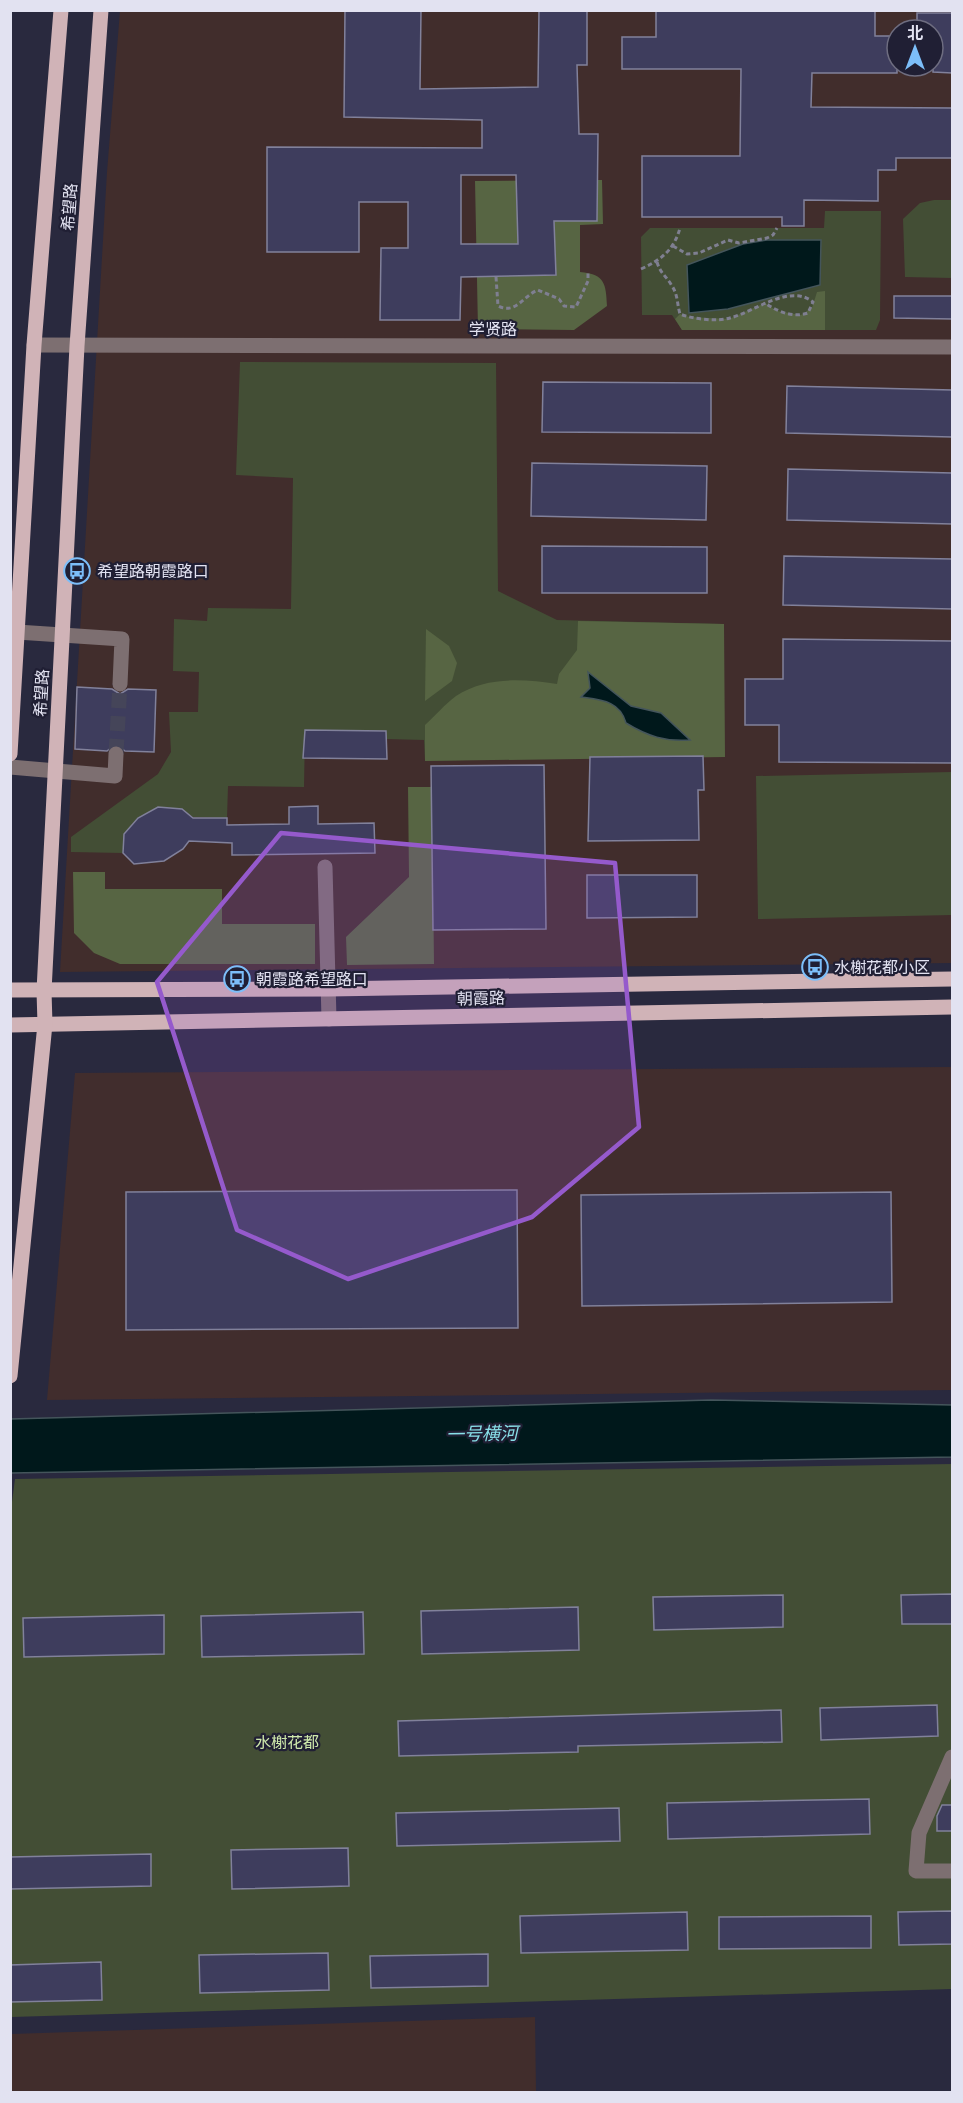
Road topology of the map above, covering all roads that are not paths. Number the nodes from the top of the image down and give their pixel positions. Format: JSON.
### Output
{"nodes":[{"id":1,"x":61,"y":10,"type":"edge"},
{"id":2,"x":101,"y":10,"type":"edge"},
{"id":3,"x":34,"y":345,"type":"junction"},
{"id":4,"x":77,"y":346,"type":"junction"},
{"id":5,"x":952,"y":347,"type":"edge"},
{"id":6,"x":17,"y":633,"type":"junction"},
{"id":7,"x":120,"y":684,"type":"tunnel mouth"},
{"id":8,"x":10,"y":754,"type":"edge"},
{"id":9,"x":116,"y":754,"type":"tunnel mouth"},
{"id":10,"x":10,"y":767,"type":"edge"},
{"id":11,"x":325,"y":867,"type":"dead end"},
{"id":12,"x":952,"y":979,"type":"edge"},
{"id":13,"x":329,"y":989,"type":"junction"},
{"id":14,"x":10,"y":990,"type":"edge"},
{"id":15,"x":44,"y":991,"type":"junction"},
{"id":16,"x":952,"y":1007,"type":"edge"},
{"id":17,"x":329,"y":1019,"type":"junction"},
{"id":18,"x":45,"y":1024,"type":"junction"},
{"id":19,"x":10,"y":1025,"type":"edge"},
{"id":20,"x":10,"y":1376,"type":"edge"},
{"id":21,"x":952,"y":1757,"type":"edge"},
{"id":22,"x":952,"y":1871,"type":"edge"}],
"edges":[{"from":1,"to":3,"type":"main road","name":"希望路"},
{"from":2,"to":4,"type":"main road","name":"希望路"},
{"from":3,"to":4,"type":"street","name":"学贤路"},
{"from":3,"to":6,"type":"main road","name":"希望路"},
{"from":4,"to":5,"type":"street","name":"学贤路"},
{"from":4,"to":15,"type":"main road","name":"希望路"},
{"from":6,"to":7,"type":"street"},
{"from":6,"to":8,"type":"main road","name":"希望路"},
{"from":9,"to":10,"type":"street"},
{"from":11,"to":13,"type":"street"},
{"from":12,"to":13,"type":"main road","name":"朝霞路"},
{"from":13,"to":15,"type":"main road","name":"朝霞路"},
{"from":13,"to":17,"type":"street"},
{"from":14,"to":15,"type":"main road","name":"朝霞路"},
{"from":15,"to":18,"type":"main road","name":"希望路"},
{"from":16,"to":17,"type":"main road","name":"朝霞路"},
{"from":17,"to":18,"type":"main road","name":"朝霞路"},
{"from":18,"to":19,"type":"main road","name":"朝霞路"},
{"from":18,"to":20,"type":"main road","name":"希望路"},
{"from":21,"to":22,"type":"street"}]}
